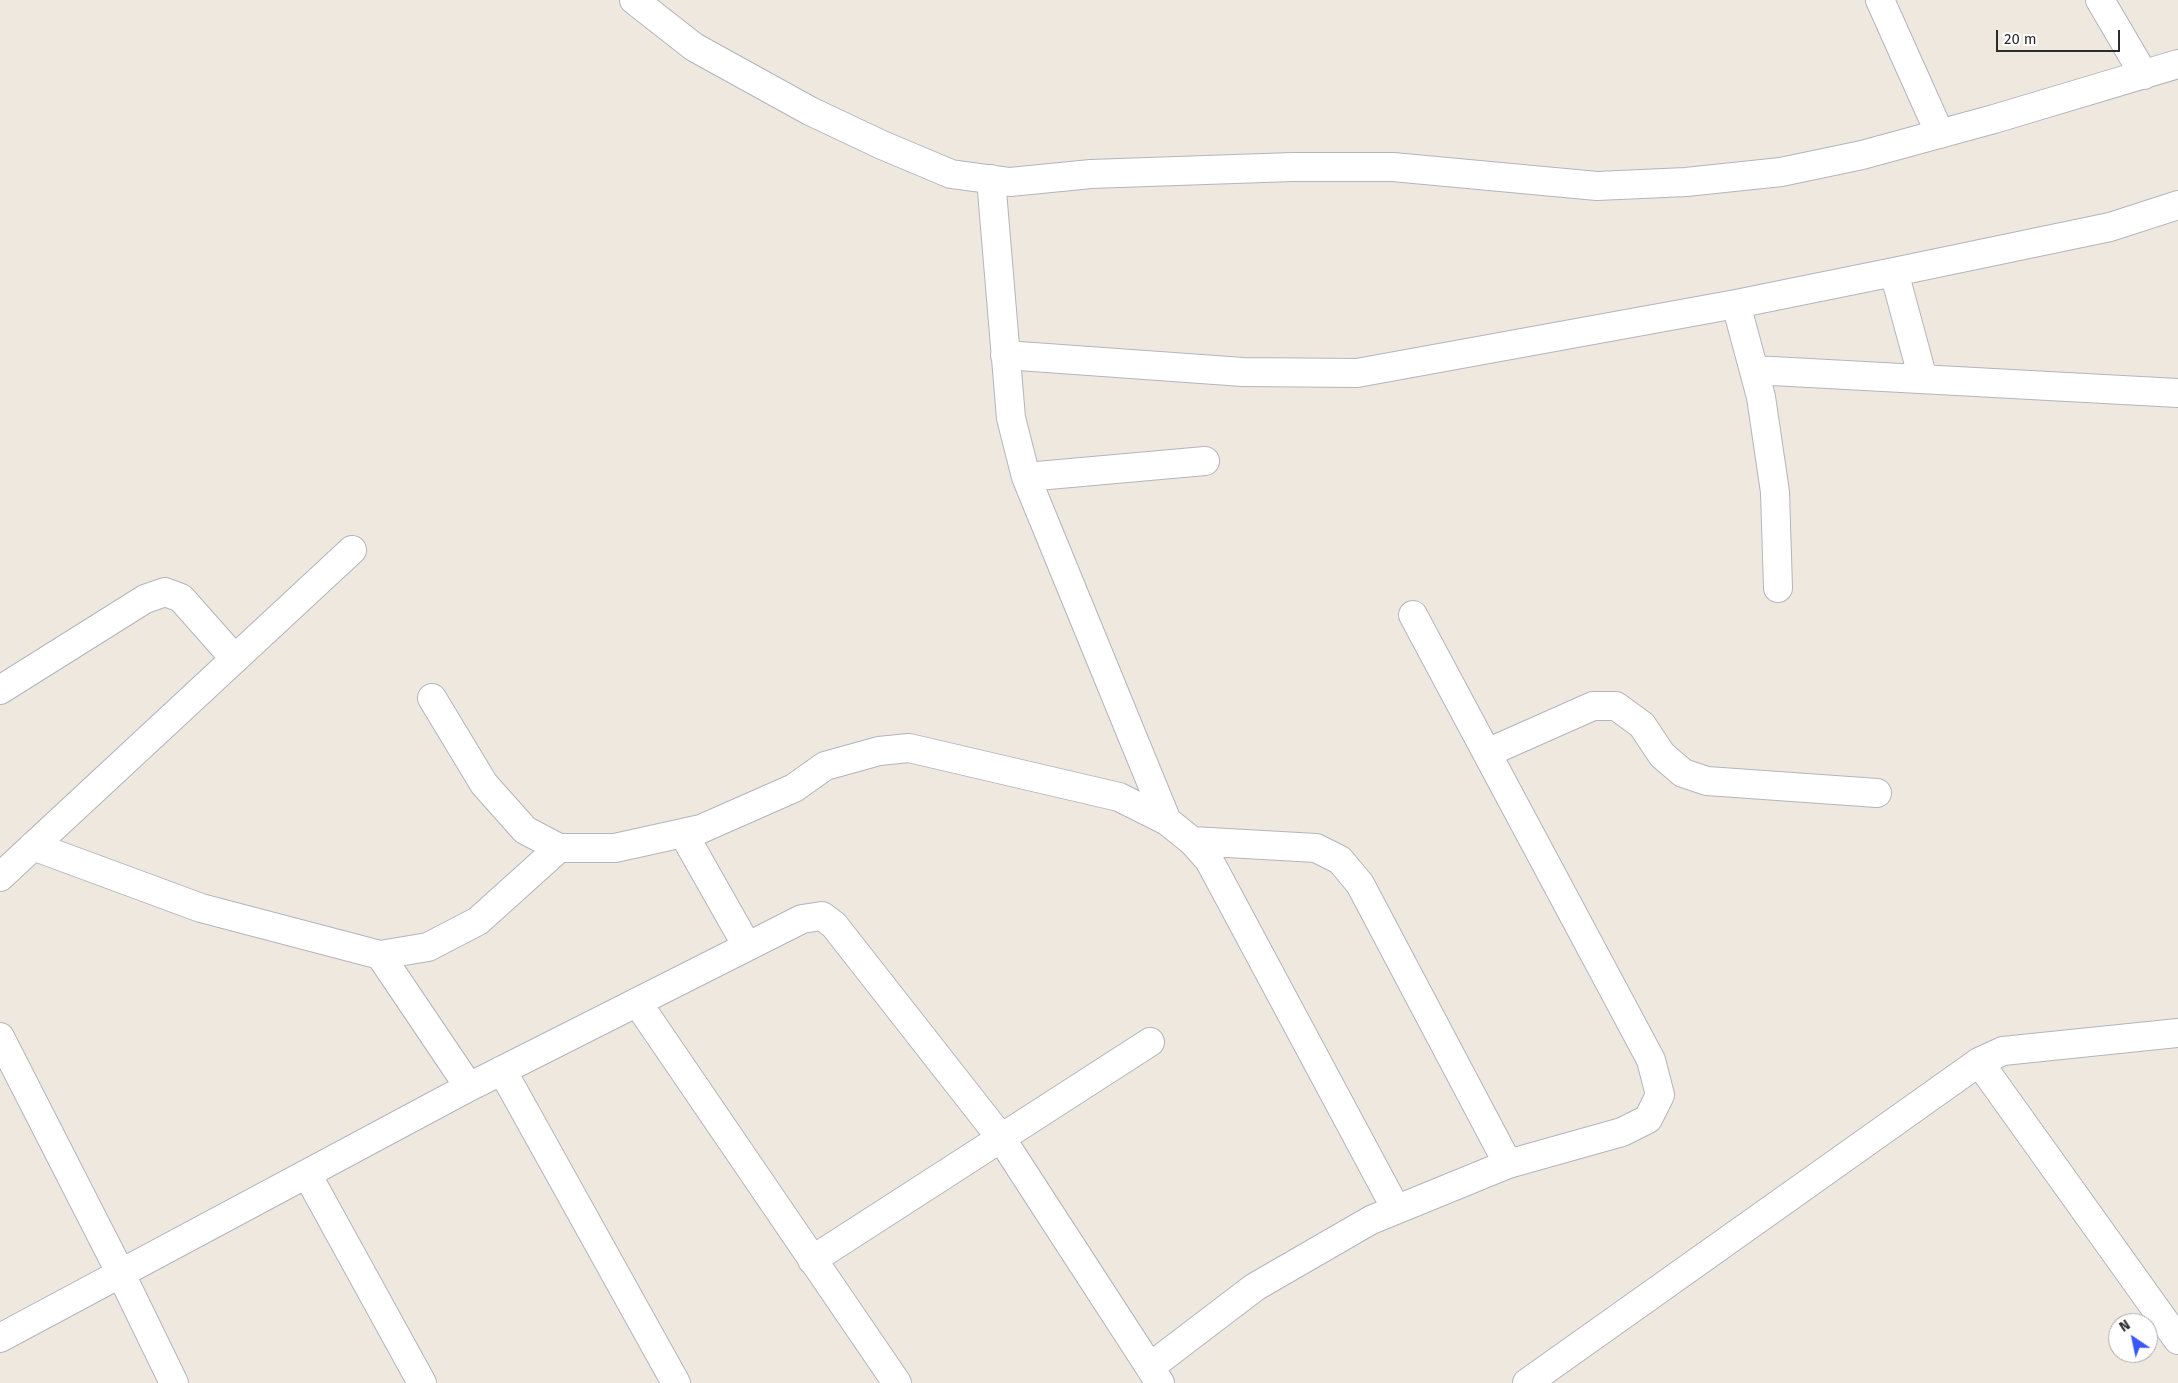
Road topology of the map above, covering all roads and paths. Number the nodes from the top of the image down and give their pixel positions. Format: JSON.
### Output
{"nodes":[{"id":1,"x":634,"y":0,"type":"edge"},
{"id":2,"x":1880,"y":0,"type":"edge"},
{"id":3,"x":2100,"y":0,"type":"edge"},
{"id":4,"x":2178,"y":64,"type":"edge"},
{"id":5,"x":2144,"y":74,"type":"junction"},
{"id":6,"x":1940,"y":134,"type":"junction"},
{"id":7,"x":991,"y":180,"type":"junction"},
{"id":8,"x":2178,"y":205,"type":"edge"},
{"id":9,"x":1894,"y":272,"type":"junction"},
{"id":10,"x":1736,"y":304,"type":"junction"},
{"id":11,"x":1006,"y":355,"type":"junction"},
{"id":12,"x":1754,"y":370,"type":"junction"},
{"id":13,"x":1923,"y":379,"type":"junction"},
{"id":14,"x":2178,"y":393,"type":"edge"},
{"id":15,"x":1205,"y":461,"type":"dead end"},
{"id":16,"x":1026,"y":477,"type":"junction"},
{"id":17,"x":352,"y":550,"type":"dead end"},
{"id":18,"x":1778,"y":588,"type":"dead end"},
{"id":19,"x":1413,"y":615,"type":"dead end"},
{"id":20,"x":235,"y":659,"type":"junction"},
{"id":21,"x":0,"y":690,"type":"edge"},
{"id":22,"x":432,"y":698,"type":"dead end"},
{"id":23,"x":1487,"y":753,"type":"junction"},
{"id":24,"x":1877,"y":793,"type":"dead end"},
{"id":25,"x":1167,"y":821,"type":"junction"},
{"id":26,"x":683,"y":833,"type":"junction"},
{"id":27,"x":1192,"y":841,"type":"junction"},
{"id":28,"x":33,"y":846,"type":"junction"},
{"id":29,"x":559,"y":848,"type":"junction"},
{"id":30,"x":0,"y":877,"type":"edge"},
{"id":31,"x":747,"y":946,"type":"junction"},
{"id":32,"x":380,"y":955,"type":"junction"},
{"id":33,"x":637,"y":1002,"type":"junction"},
{"id":34,"x":2178,"y":1033,"type":"edge"},
{"id":35,"x":0,"y":1037,"type":"edge"},
{"id":36,"x":1150,"y":1042,"type":"dead end"},
{"id":37,"x":1979,"y":1062,"type":"junction"},
{"id":38,"x":502,"y":1070,"type":"junction"},
{"id":39,"x":469,"y":1087,"type":"junction"},
{"id":40,"x":1001,"y":1138,"type":"junction"},
{"id":41,"x":1508,"y":1164,"type":"junction"},
{"id":42,"x":307,"y":1174,"type":"junction"},
{"id":43,"x":1396,"y":1209,"type":"junction"},
{"id":44,"x":812,"y":1260,"type":"junction"},
{"id":45,"x":121,"y":1274,"type":"junction"},
{"id":46,"x":0,"y":1338,"type":"edge"},
{"id":47,"x":2178,"y":1340,"type":"edge"},
{"id":48,"x":1155,"y":1375,"type":"edge"},
{"id":49,"x":174,"y":1383,"type":"edge"},
{"id":50,"x":422,"y":1383,"type":"edge"},
{"id":51,"x":676,"y":1383,"type":"edge"},
{"id":52,"x":897,"y":1383,"type":"edge"},
{"id":53,"x":1527,"y":1383,"type":"edge"}],
"edges":[{"from":1,"to":7,"type":"street"},
{"from":2,"to":6,"type":"street"},
{"from":3,"to":5,"type":"street"},
{"from":4,"to":5,"type":"street"},
{"from":5,"to":6,"type":"street"},
{"from":6,"to":7,"type":"street"},
{"from":7,"to":11,"type":"street"},
{"from":8,"to":9,"type":"street"},
{"from":9,"to":10,"type":"street"},
{"from":9,"to":13,"type":"street"},
{"from":10,"to":11,"type":"street"},
{"from":10,"to":12,"type":"street"},
{"from":11,"to":16,"type":"street"},
{"from":12,"to":13,"type":"street"},
{"from":12,"to":18,"type":"street"},
{"from":13,"to":14,"type":"street"},
{"from":15,"to":16,"type":"street"},
{"from":16,"to":25,"type":"street"},
{"from":17,"to":20,"type":"street"},
{"from":19,"to":23,"type":"street"},
{"from":20,"to":21,"type":"street"},
{"from":20,"to":28,"type":"street"},
{"from":22,"to":29,"type":"street"},
{"from":23,"to":24,"type":"street"},
{"from":23,"to":41,"type":"street"},
{"from":25,"to":26,"type":"street"},
{"from":25,"to":27,"type":"street"},
{"from":26,"to":29,"type":"street"},
{"from":26,"to":31,"type":"street"},
{"from":27,"to":41,"type":"street"},
{"from":27,"to":43,"type":"street"},
{"from":28,"to":30,"type":"street"},
{"from":28,"to":32,"type":"street"},
{"from":29,"to":32,"type":"street"},
{"from":31,"to":33,"type":"street"},
{"from":31,"to":40,"type":"street"},
{"from":32,"to":39,"type":"street"},
{"from":33,"to":38,"type":"street"},
{"from":33,"to":44,"type":"street"},
{"from":34,"to":37,"type":"street"},
{"from":35,"to":45,"type":"street"},
{"from":36,"to":40,"type":"street"},
{"from":37,"to":47,"type":"street"},
{"from":37,"to":53,"type":"street"},
{"from":38,"to":39,"type":"street"},
{"from":38,"to":51,"type":"street"},
{"from":39,"to":42,"type":"street"},
{"from":40,"to":44,"type":"street"},
{"from":40,"to":48,"type":"street"},
{"from":41,"to":43,"type":"street"},
{"from":42,"to":45,"type":"street"},
{"from":42,"to":50,"type":"street"},
{"from":43,"to":48,"type":"street"},
{"from":44,"to":52,"type":"street"},
{"from":45,"to":46,"type":"street"},
{"from":45,"to":49,"type":"street"}]}
